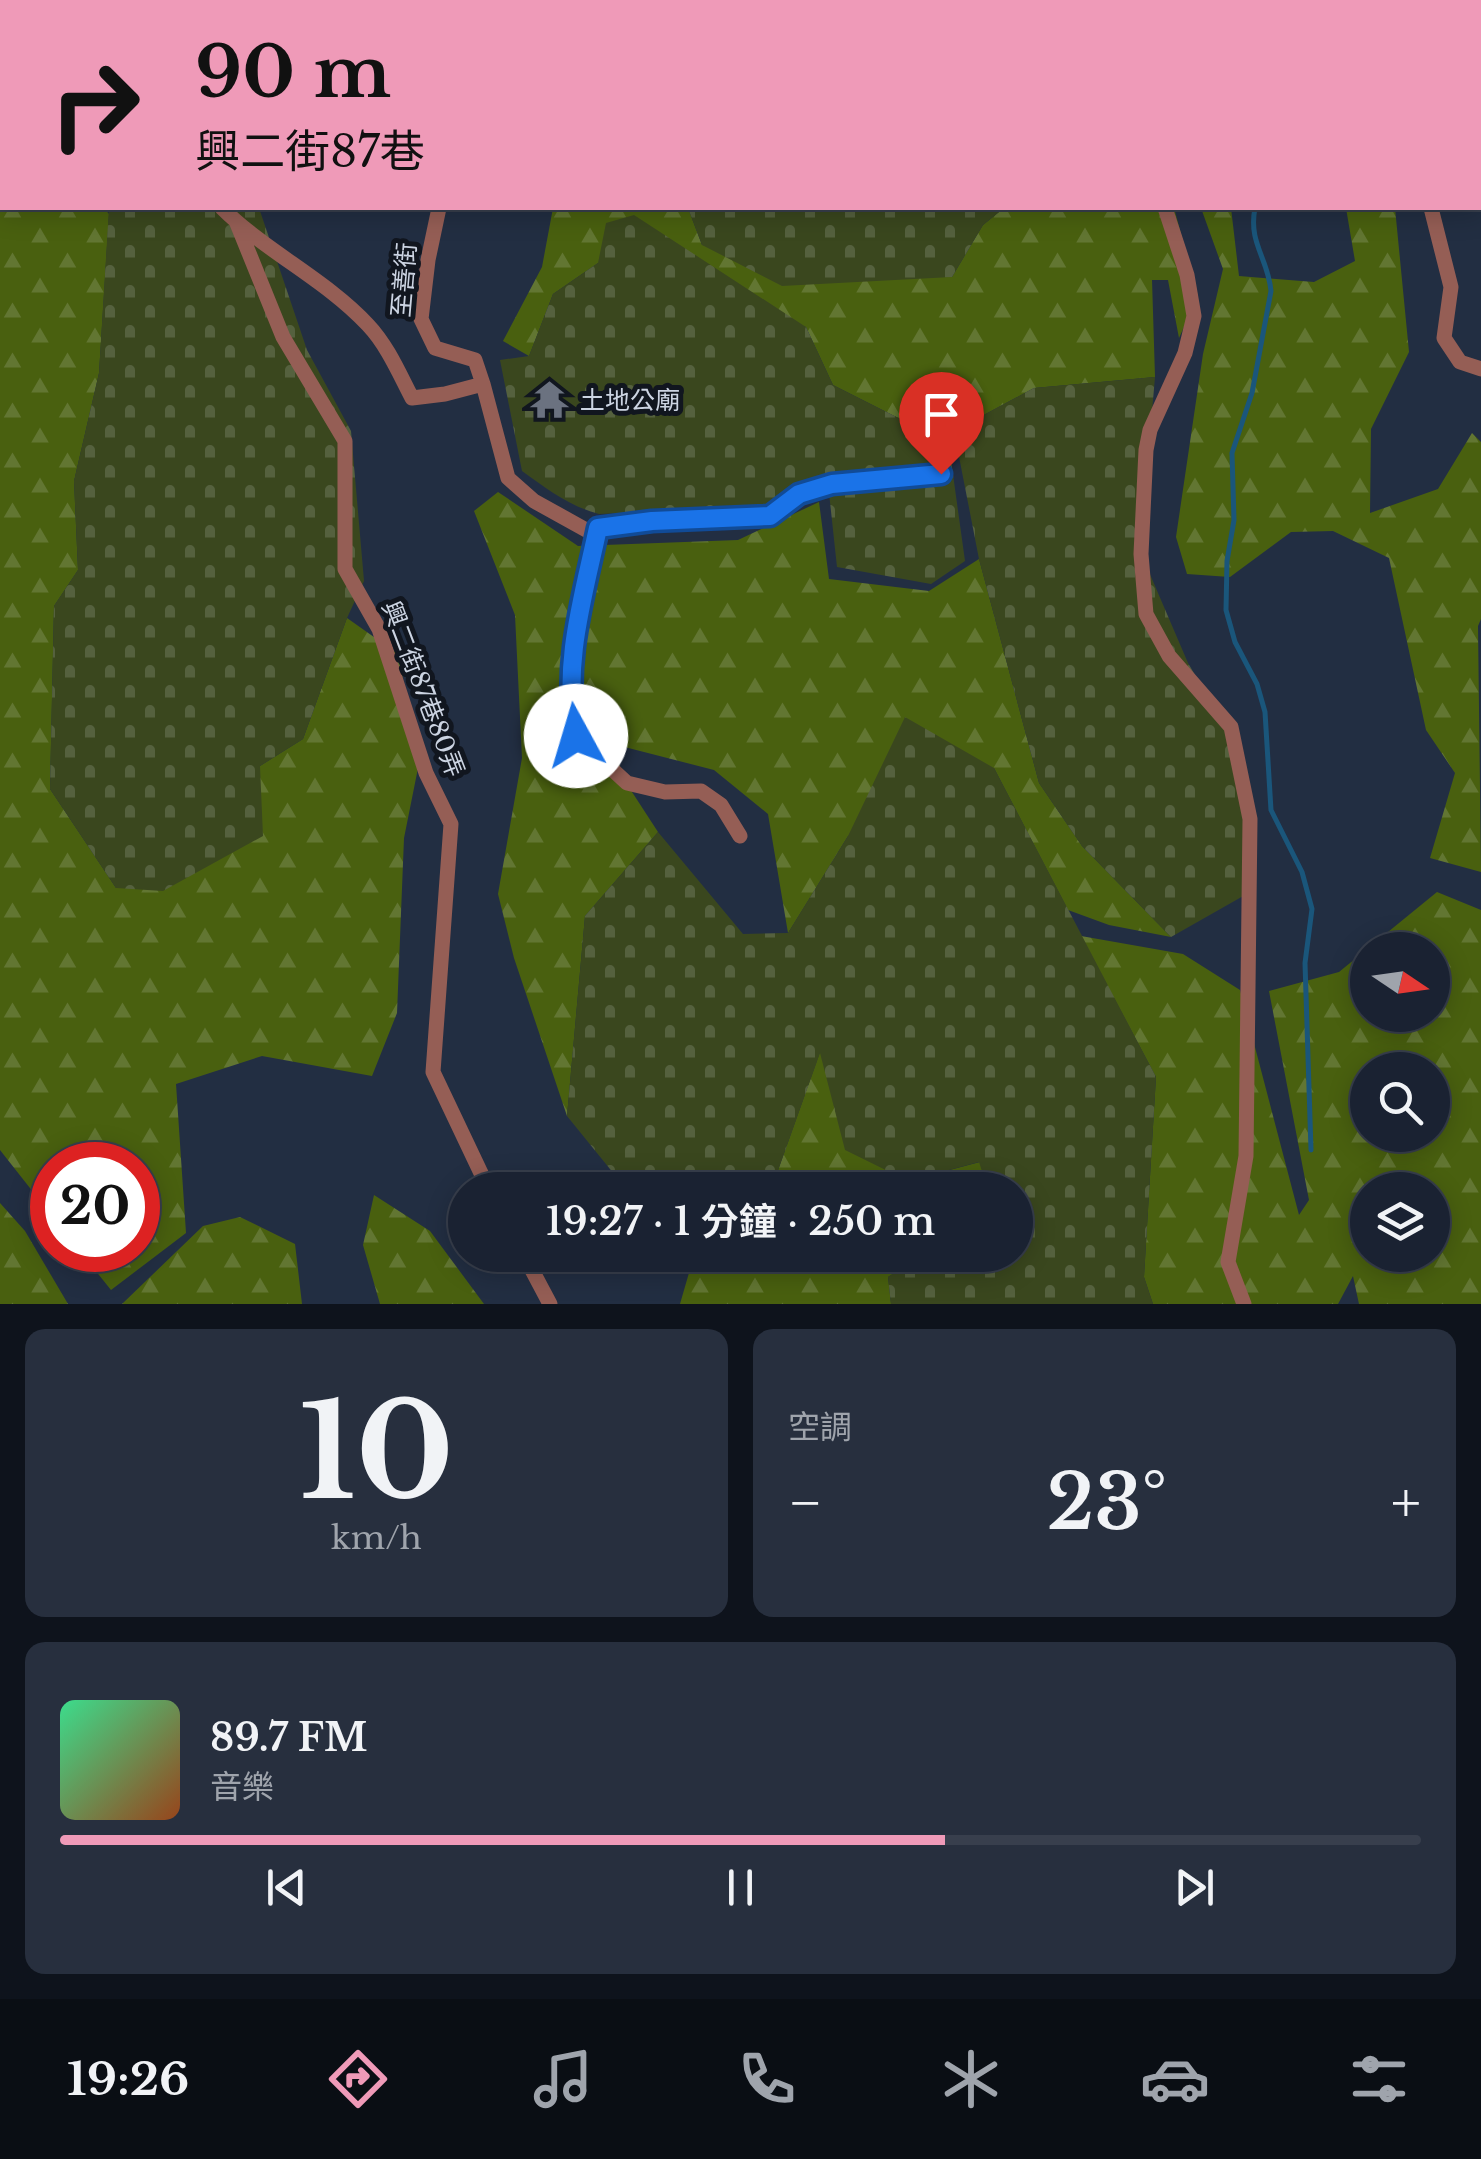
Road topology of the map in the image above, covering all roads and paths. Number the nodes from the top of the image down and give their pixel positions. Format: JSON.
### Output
{"nodes":[{"id":1,"x":224,"y":210,"type":"edge"},
{"id":2,"x":439,"y":210,"type":"edge"},
{"id":3,"x":1166,"y":210,"type":"edge"},
{"id":4,"x":1432,"y":210,"type":"edge"},
{"id":5,"x":236,"y":222,"type":"junction"},
{"id":6,"x":1481,"y":368,"type":"edge"},
{"id":7,"x":483,"y":384,"type":"junction"},
{"id":8,"x":941,"y":474,"type":"dead end"},
{"id":9,"x":598,"y":528,"type":"junction"},
{"id":10,"x":740,"y":836,"type":"dead end"},
{"id":11,"x":480,"y":1172,"type":"edge"},
{"id":12,"x":533,"y":1272,"type":"edge"},
{"id":13,"x":550,"y":1304,"type":"edge"},
{"id":14,"x":1244,"y":1304,"type":"edge"}],
"edges":[{"from":1,"to":5,"type":"street"},
{"from":2,"to":7,"type":"street","name":"至善街"},
{"from":3,"to":14,"type":"street"},
{"from":4,"to":6,"type":"street"},
{"from":5,"to":7,"type":"street"},
{"from":5,"to":11,"type":"street","name":"興二街87巷80弄"},
{"from":7,"to":9,"type":"street"},
{"from":8,"to":9,"type":"street"},
{"from":9,"to":10,"type":"street"},
{"from":12,"to":13,"type":"street"}]}
